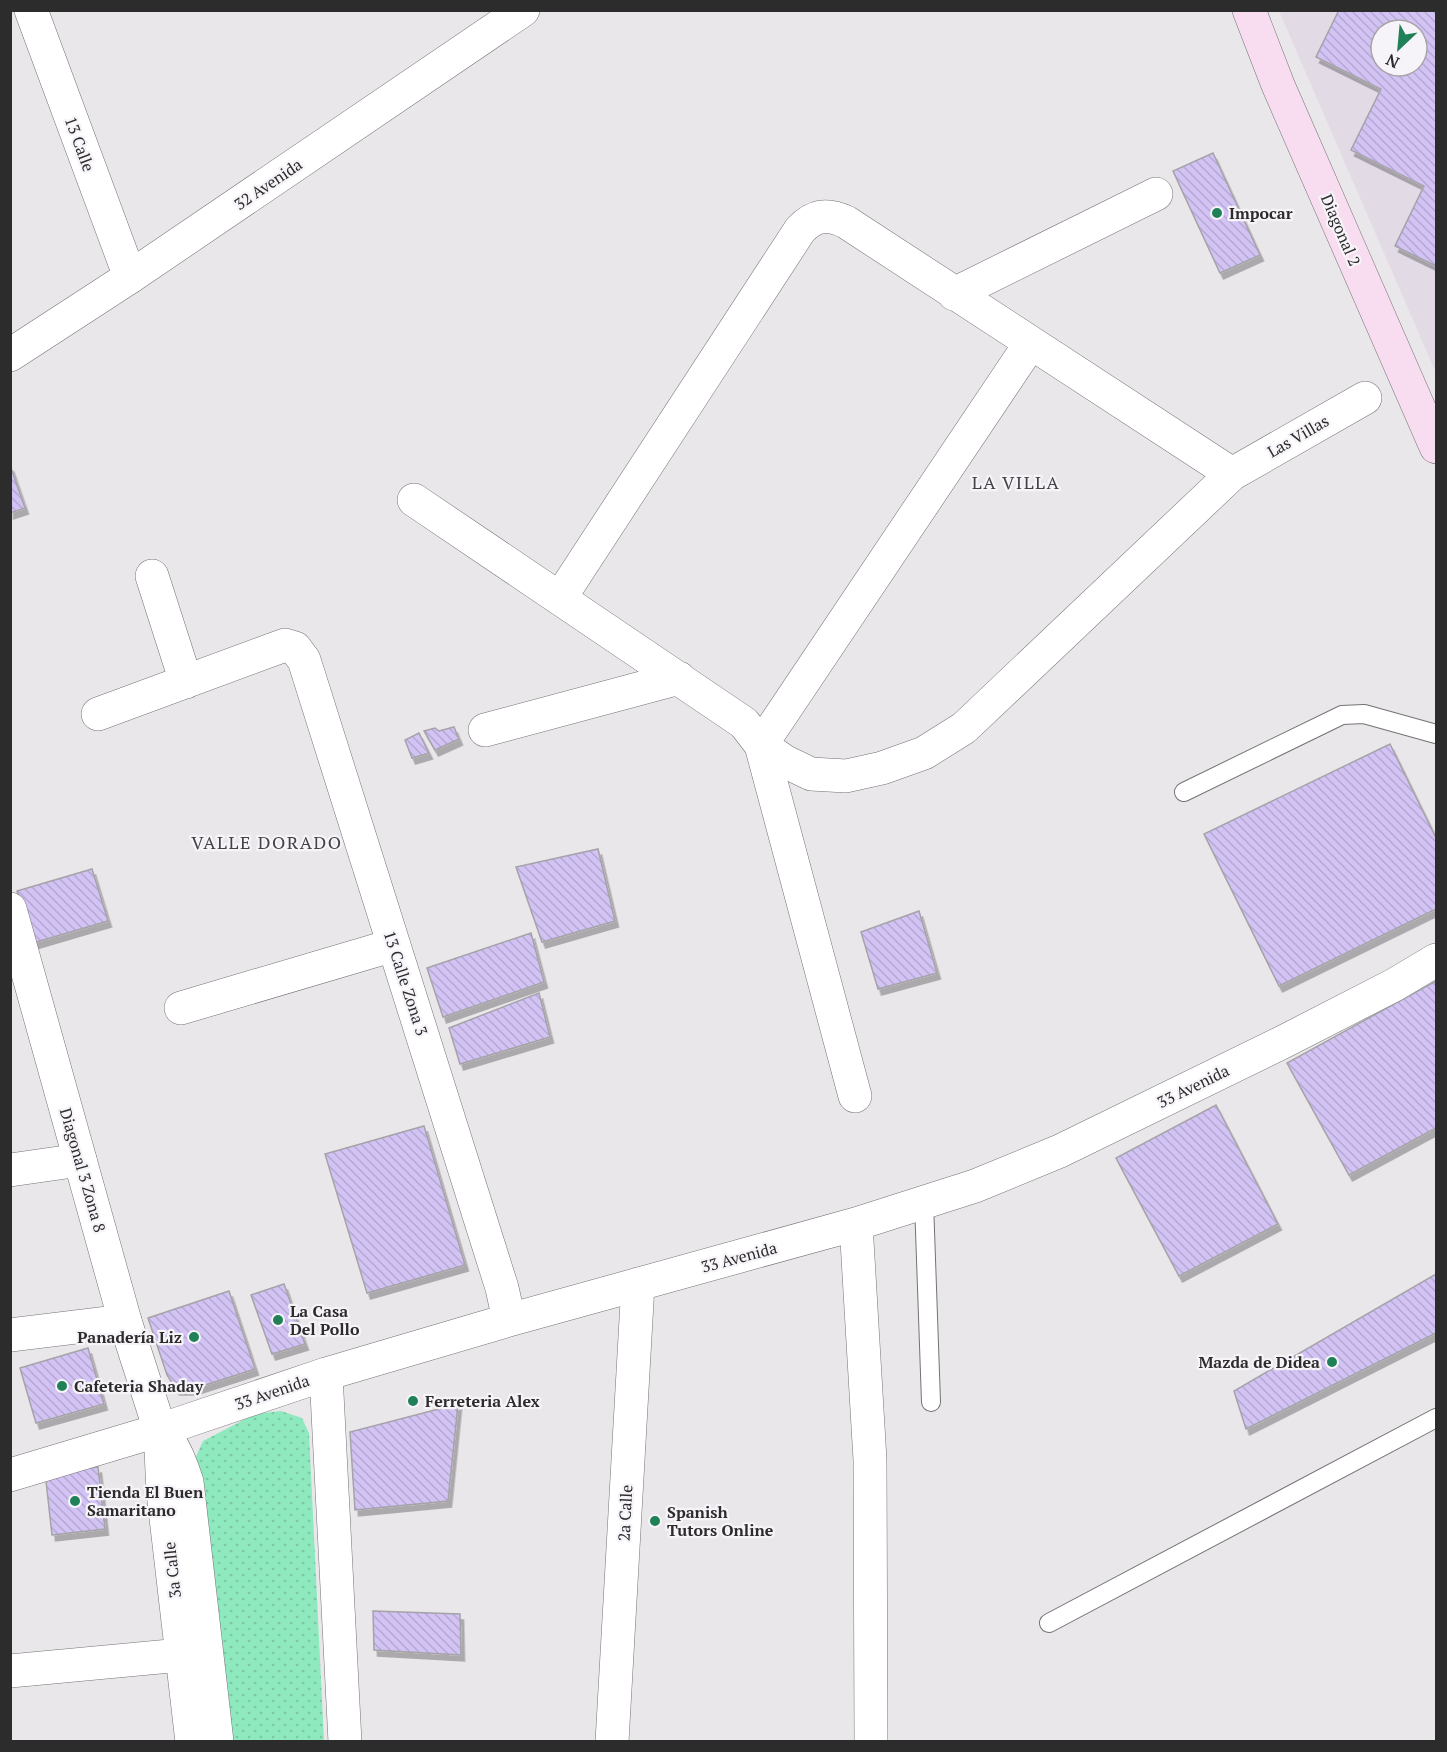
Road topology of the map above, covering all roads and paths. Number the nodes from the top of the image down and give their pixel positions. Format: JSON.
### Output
{"nodes":[{"id":1,"x":31,"y":10,"type":"edge"},
{"id":2,"x":523,"y":10,"type":"edge"},
{"id":3,"x":1249,"y":10,"type":"edge"},
{"id":4,"x":1156,"y":194,"type":"dead end"},
{"id":5,"x":130,"y":278,"type":"junction"},
{"id":6,"x":954,"y":294,"type":"junction"},
{"id":7,"x":1030,"y":344,"type":"junction"},
{"id":8,"x":10,"y":355,"type":"edge"},
{"id":9,"x":1365,"y":398,"type":"dead end"},
{"id":10,"x":1437,"y":447,"type":"edge"},
{"id":11,"x":1232,"y":474,"type":"junction"},
{"id":12,"x":414,"y":500,"type":"dead end"},
{"id":13,"x":152,"y":576,"type":"dead end"},
{"id":14,"x":560,"y":598,"type":"junction"},
{"id":15,"x":679,"y":678,"type":"junction"},
{"id":16,"x":186,"y":682,"type":"junction"},
{"id":17,"x":98,"y":714,"type":"dead end"},
{"id":18,"x":485,"y":730,"type":"dead end"},
{"id":19,"x":1437,"y":734,"type":"edge"},
{"id":20,"x":761,"y":745,"type":"junction"},
{"id":21,"x":1184,"y":792,"type":"dead end"},
{"id":22,"x":10,"y":909,"type":"edge"},
{"id":23,"x":394,"y":945,"type":"junction"},
{"id":24,"x":1437,"y":960,"type":"edge"},
{"id":25,"x":181,"y":1008,"type":"dead end"},
{"id":26,"x":855,"y":1096,"type":"dead end"},
{"id":27,"x":80,"y":1160,"type":"junction"},
{"id":28,"x":10,"y":1170,"type":"edge"},
{"id":29,"x":924,"y":1202,"type":"junction"},
{"id":30,"x":856,"y":1224,"type":"junction"},
{"id":31,"x":639,"y":1284,"type":"junction"},
{"id":32,"x":509,"y":1320,"type":"junction"},
{"id":33,"x":126,"y":1321,"type":"junction"},
{"id":34,"x":10,"y":1335,"type":"edge"},
{"id":35,"x":326,"y":1374,"type":"junction"},
{"id":36,"x":931,"y":1402,"type":"dead end"},
{"id":37,"x":1437,"y":1418,"type":"edge"},
{"id":38,"x":160,"y":1430,"type":"junction"},
{"id":39,"x":10,"y":1475,"type":"edge"},
{"id":40,"x":1049,"y":1623,"type":"dead end"},
{"id":41,"x":181,"y":1655,"type":"junction"},
{"id":42,"x":10,"y":1671,"type":"edge"},
{"id":43,"x":192,"y":1742,"type":"edge"},
{"id":44,"x":217,"y":1742,"type":"edge"},
{"id":45,"x":345,"y":1742,"type":"edge"},
{"id":46,"x":612,"y":1742,"type":"edge"},
{"id":47,"x":871,"y":1742,"type":"edge"}],
"edges":[{"from":1,"to":5,"type":"street","name":"13 Calle"},
{"from":2,"to":5,"type":"street","name":"32 Avenida"},
{"from":3,"to":10,"type":"main road","name":"Diagonal 2"},
{"from":4,"to":6,"type":"street"},
{"from":5,"to":8,"type":"street","name":"32 Avenida"},
{"from":6,"to":7,"type":"street"},
{"from":6,"to":14,"type":"street"},
{"from":7,"to":11,"type":"street"},
{"from":7,"to":20,"type":"street"},
{"from":9,"to":11,"type":"street","name":"Las Villas"},
{"from":11,"to":20,"type":"street","name":"Las Villas"},
{"from":12,"to":14,"type":"street"},
{"from":13,"to":16,"type":"street"},
{"from":14,"to":15,"type":"street"},
{"from":15,"to":18,"type":"street"},
{"from":15,"to":20,"type":"street"},
{"from":16,"to":17,"type":"street"},
{"from":16,"to":23,"type":"street","name":"13 Calle Zona 3"},
{"from":19,"to":21,"type":"lane"},
{"from":20,"to":26,"type":"street"},
{"from":22,"to":27,"type":"street","name":"Diagonal 3 Zona 8"},
{"from":23,"to":25,"type":"street"},
{"from":23,"to":32,"type":"street","name":"13 Calle Zona 3"},
{"from":24,"to":29,"type":"street","name":"33 Avenida"},
{"from":27,"to":28,"type":"street"},
{"from":27,"to":33,"type":"street","name":"Diagonal 3 Zona 8"},
{"from":29,"to":30,"type":"street","name":"33 Avenida"},
{"from":29,"to":36,"type":"lane"},
{"from":30,"to":31,"type":"street","name":"33 Avenida"},
{"from":30,"to":47,"type":"street"},
{"from":31,"to":32,"type":"street","name":"33 Avenida"},
{"from":31,"to":46,"type":"street","name":"2a Calle"},
{"from":32,"to":35,"type":"street","name":"33 Avenida"},
{"from":33,"to":34,"type":"street"},
{"from":33,"to":38,"type":"street","name":"Diagonal 3 Zona 8"},
{"from":35,"to":38,"type":"street","name":"33 Avenida"},
{"from":35,"to":45,"type":"street"},
{"from":37,"to":40,"type":"lane"},
{"from":38,"to":39,"type":"street","name":"33 Avenida"},
{"from":38,"to":41,"type":"street","name":"3a Calle"},
{"from":38,"to":44,"type":"street","name":"3a Calle"},
{"from":41,"to":42,"type":"street"},
{"from":41,"to":43,"type":"street","name":"3a Calle"}]}
